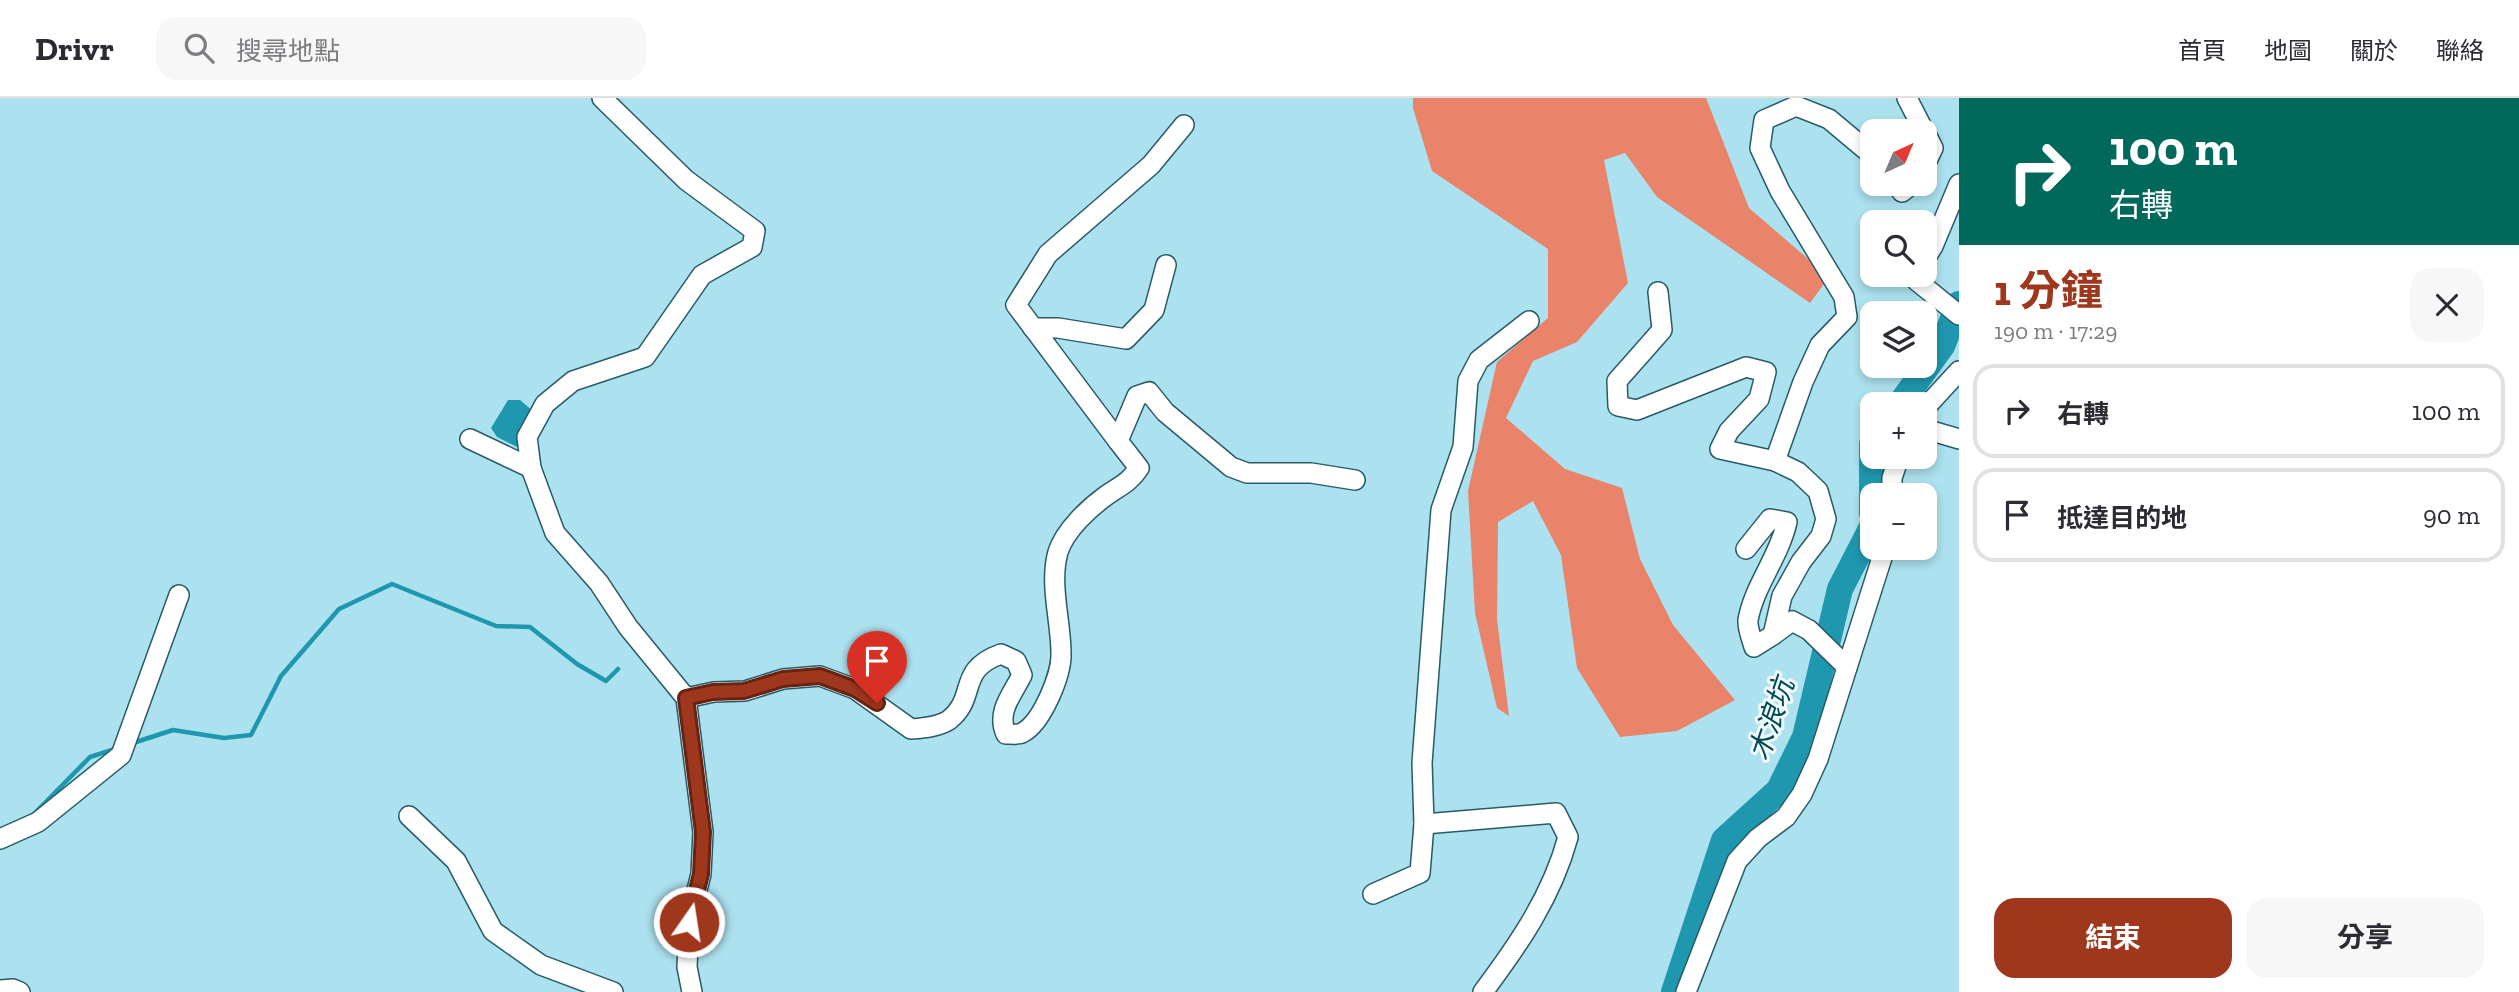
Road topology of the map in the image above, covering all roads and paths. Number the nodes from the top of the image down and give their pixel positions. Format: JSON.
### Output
{"nodes":[{"id":1,"x":602,"y":98,"type":"edge"},
{"id":2,"x":1907,"y":98,"type":"edge"},
{"id":3,"x":1918,"y":119,"type":"edge"},
{"id":4,"x":1184,"y":125,"type":"dead end"},
{"id":5,"x":1860,"y":145,"type":"edge"},
{"id":6,"x":1959,"y":184,"type":"edge"},
{"id":7,"x":1937,"y":236,"type":"edge"},
{"id":8,"x":1166,"y":265,"type":"dead end"},
{"id":9,"x":1922,"y":287,"type":"edge"},
{"id":10,"x":1658,"y":292,"type":"dead end"},
{"id":11,"x":1959,"y":315,"type":"edge"},
{"id":12,"x":1529,"y":321,"type":"dead end"},
{"id":13,"x":1033,"y":328,"type":"junction"},
{"id":14,"x":1959,"y":371,"type":"edge"},
{"id":15,"x":1937,"y":395,"type":"edge"},
{"id":16,"x":1937,"y":433,"type":"edge"},
{"id":17,"x":470,"y":439,"type":"dead end"},
{"id":18,"x":1959,"y":439,"type":"edge"},
{"id":19,"x":1118,"y":442,"type":"junction"},
{"id":20,"x":1775,"y":461,"type":"junction"},
{"id":21,"x":531,"y":468,"type":"junction"},
{"id":22,"x":1355,"y":480,"type":"dead end"},
{"id":23,"x":1746,"y":549,"type":"dead end"},
{"id":24,"x":1881,"y":560,"type":"edge"},
{"id":25,"x":178,"y":595,"type":"dead end"},
{"id":26,"x":1773,"y":635,"type":"junction"},
{"id":27,"x":1846,"y":666,"type":"junction"},
{"id":28,"x":686,"y":698,"type":"junction"},
{"id":29,"x":409,"y":816,"type":"dead end"},
{"id":30,"x":1424,"y":824,"type":"junction"},
{"id":31,"x":0,"y":839,"type":"edge"},
{"id":32,"x":1373,"y":894,"type":"dead end"},
{"id":33,"x":0,"y":990,"type":"edge"},
{"id":34,"x":20,"y":992,"type":"edge"},
{"id":35,"x":613,"y":992,"type":"edge"},
{"id":36,"x":692,"y":992,"type":"edge"},
{"id":37,"x":1483,"y":992,"type":"edge"},
{"id":38,"x":1686,"y":992,"type":"edge"}],
"edges":[{"from":1,"to":21,"type":"street"},
{"from":2,"to":3,"type":"street"},
{"from":4,"to":13,"type":"street"},
{"from":5,"to":20,"type":"street"},
{"from":6,"to":7,"type":"street"},
{"from":8,"to":13,"type":"street"},
{"from":9,"to":11,"type":"street"},
{"from":10,"to":20,"type":"street"},
{"from":12,"to":30,"type":"street"},
{"from":13,"to":19,"type":"street"},
{"from":14,"to":15,"type":"street"},
{"from":16,"to":18,"type":"street"},
{"from":17,"to":21,"type":"street"},
{"from":19,"to":22,"type":"street"},
{"from":19,"to":28,"type":"street"},
{"from":20,"to":26,"type":"street"},
{"from":21,"to":28,"type":"street"},
{"from":23,"to":26,"type":"street"},
{"from":24,"to":27,"type":"street"},
{"from":25,"to":31,"type":"street"},
{"from":26,"to":27,"type":"street"},
{"from":27,"to":38,"type":"street"},
{"from":28,"to":36,"type":"street"},
{"from":29,"to":35,"type":"street"},
{"from":30,"to":32,"type":"street"},
{"from":30,"to":37,"type":"street"},
{"from":33,"to":34,"type":"street"}]}
